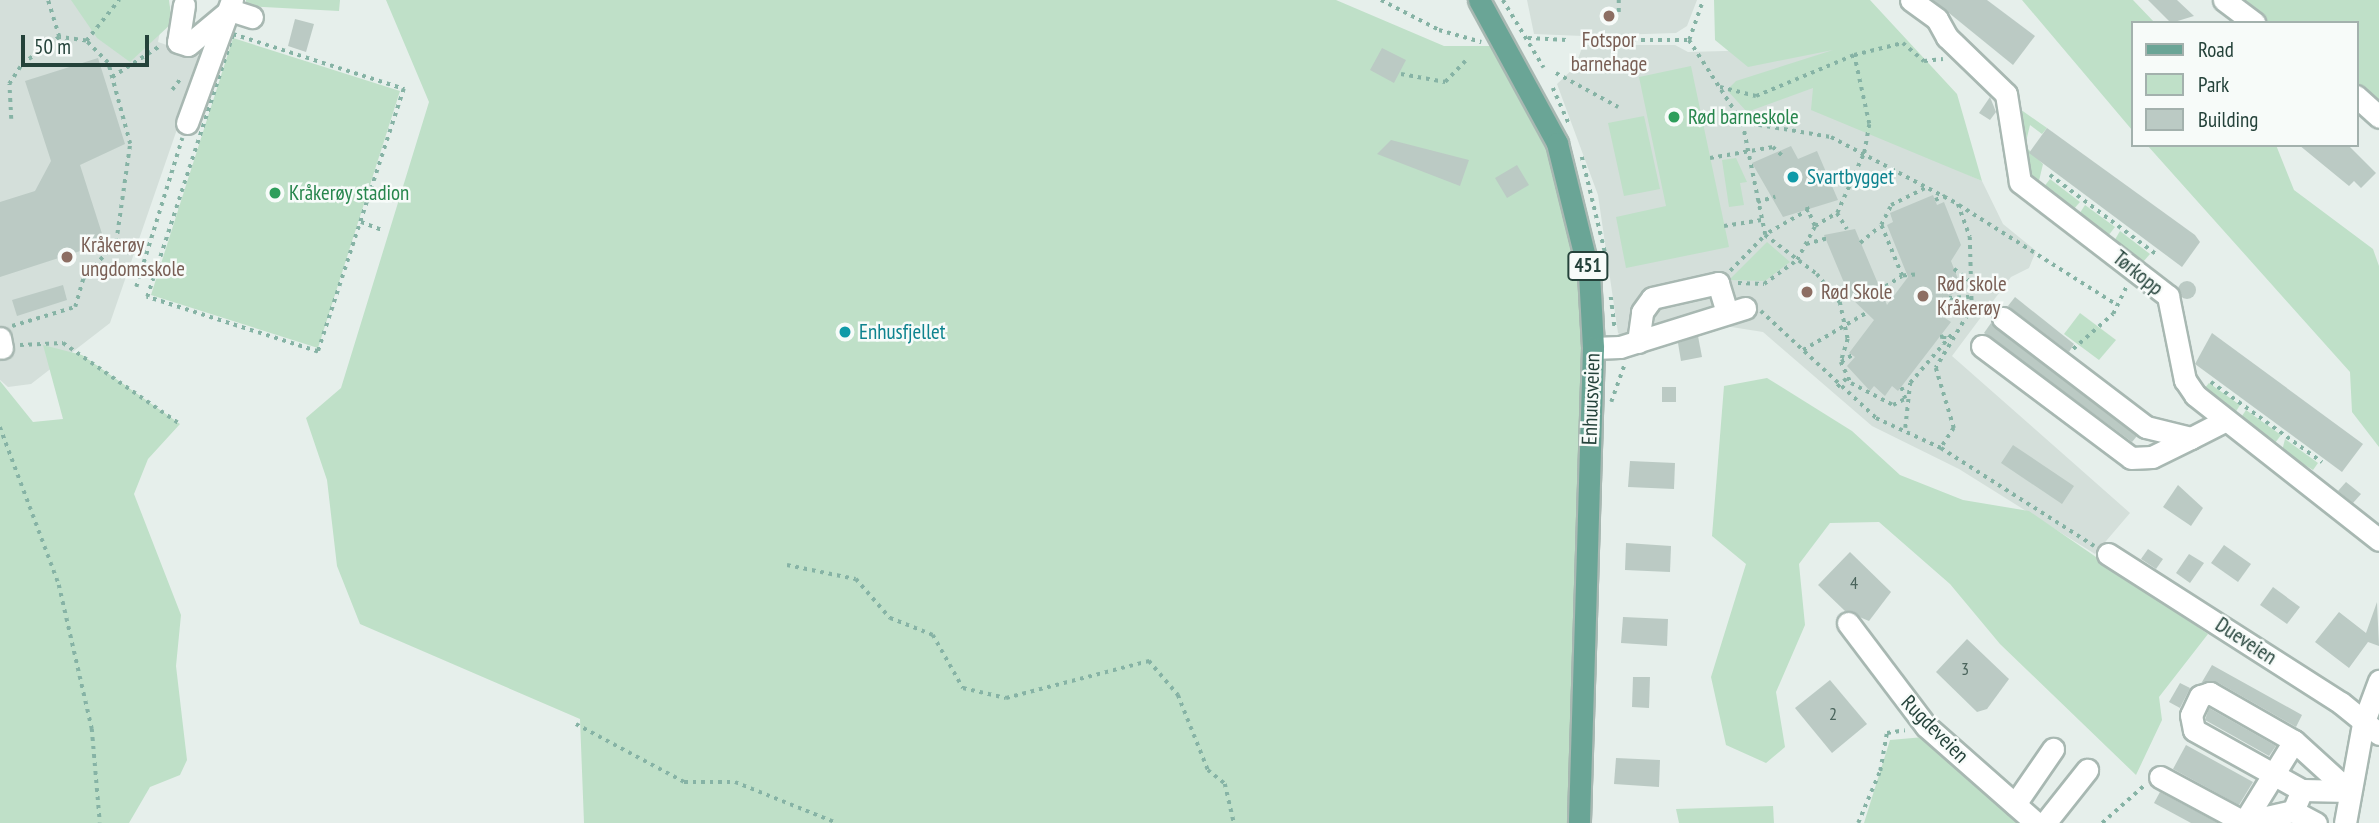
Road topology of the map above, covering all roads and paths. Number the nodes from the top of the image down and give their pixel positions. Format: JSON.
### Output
{"nodes":[{"id":1,"x":48,"y":0,"type":"edge"},
{"id":2,"x":119,"y":0,"type":"edge"},
{"id":3,"x":1381,"y":0,"type":"edge"},
{"id":4,"x":1479,"y":0,"type":"edge"},
{"id":5,"x":1503,"y":0,"type":"edge"},
{"id":6,"x":1619,"y":0,"type":"edge"},
{"id":7,"x":1703,"y":0,"type":"edge"},
{"id":8,"x":1911,"y":0,"type":"edge"},
{"id":9,"x":2224,"y":0,"type":"edge"},
{"id":10,"x":184,"y":5,"type":"dead end"},
{"id":11,"x":231,"y":5,"type":"edge"},
{"id":12,"x":1619,"y":13,"type":"dead end"},
{"id":13,"x":252,"y":17,"type":"dead end"},
{"id":14,"x":2251,"y":21,"type":"edge"},
{"id":15,"x":178,"y":32,"type":"junction"},
{"id":16,"x":60,"y":37,"type":"junction"},
{"id":17,"x":1516,"y":38,"type":"dead end"},
{"id":18,"x":1527,"y":38,"type":"junction"},
{"id":19,"x":1566,"y":40,"type":"dead end"},
{"id":20,"x":1582,"y":40,"type":"dead end"},
{"id":21,"x":1689,"y":40,"type":"junction"},
{"id":22,"x":86,"y":41,"type":"junction"},
{"id":23,"x":1490,"y":45,"type":"dead end"},
{"id":24,"x":1959,"y":49,"type":"junction"},
{"id":25,"x":1854,"y":55,"type":"junction"},
{"id":26,"x":1467,"y":59,"type":"dead end"},
{"id":27,"x":1544,"y":68,"type":"dead end"},
{"id":28,"x":184,"y":73,"type":"dead end"},
{"id":29,"x":1556,"y":73,"type":"dead end"},
{"id":30,"x":1401,"y":74,"type":"dead end"},
{"id":31,"x":112,"y":77,"type":"junction"},
{"id":32,"x":1718,"y":86,"type":"junction"},
{"id":33,"x":1553,"y":88,"type":"dead end"},
{"id":34,"x":172,"y":90,"type":"dead end"},
{"id":35,"x":1559,"y":98,"type":"dead end"},
{"id":36,"x":2358,"y":98,"type":"edge"},
{"id":37,"x":1618,"y":107,"type":"dead end"},
{"id":38,"x":2379,"y":117,"type":"edge"},
{"id":39,"x":11,"y":119,"type":"dead end"},
{"id":40,"x":1742,"y":122,"type":"junction"},
{"id":41,"x":187,"y":123,"type":"joint"},
{"id":42,"x":1747,"y":151,"type":"junction"},
{"id":43,"x":1864,"y":153,"type":"junction"},
{"id":44,"x":1710,"y":158,"type":"dead end"},
{"id":45,"x":1785,"y":158,"type":"dead end"},
{"id":46,"x":2050,"y":175,"type":"dead end"},
{"id":47,"x":1929,"y":186,"type":"junction"},
{"id":48,"x":1945,"y":196,"type":"junction"},
{"id":49,"x":1774,"y":197,"type":"dead end"},
{"id":50,"x":1938,"y":201,"type":"dead end"},
{"id":51,"x":1757,"y":202,"type":"junction"},
{"id":52,"x":1958,"y":204,"type":"junction"},
{"id":53,"x":1837,"y":213,"type":"junction"},
{"id":54,"x":1883,"y":218,"type":"junction"},
{"id":55,"x":1892,"y":218,"type":"dead end"},
{"id":56,"x":1762,"y":220,"type":"junction"},
{"id":57,"x":361,"y":222,"type":"junction"},
{"id":58,"x":1881,"y":225,"type":"junction"},
{"id":59,"x":1724,"y":226,"type":"dead end"},
{"id":60,"x":1815,"y":226,"type":"junction"},
{"id":61,"x":1847,"y":229,"type":"dead end"},
{"id":62,"x":382,"y":230,"type":"dead end"},
{"id":63,"x":1765,"y":235,"type":"junction"},
{"id":64,"x":1828,"y":238,"type":"dead end"},
{"id":65,"x":1892,"y":239,"type":"dead end"},
{"id":66,"x":1887,"y":242,"type":"junction"},
{"id":67,"x":1860,"y":243,"type":"dead end"},
{"id":68,"x":1805,"y":244,"type":"junction"},
{"id":69,"x":2155,"y":254,"type":"dead end"},
{"id":70,"x":1797,"y":260,"type":"junction"},
{"id":71,"x":2135,"y":268,"type":"junction"},
{"id":72,"x":1954,"y":270,"type":"dead end"},
{"id":73,"x":1902,"y":276,"type":"junction"},
{"id":74,"x":1913,"y":278,"type":"dead end"},
{"id":75,"x":1971,"y":282,"type":"junction"},
{"id":76,"x":1718,"y":283,"type":"junction"},
{"id":77,"x":136,"y":286,"type":"dead end"},
{"id":78,"x":1878,"y":291,"type":"dead end"},
{"id":79,"x":1971,"y":297,"type":"junction"},
{"id":80,"x":1949,"y":298,"type":"dead end"},
{"id":81,"x":2117,"y":305,"type":"junction"},
{"id":82,"x":1736,"y":309,"type":"junction"},
{"id":83,"x":1866,"y":313,"type":"dead end"},
{"id":84,"x":2003,"y":318,"type":"dead end"},
{"id":85,"x":1848,"y":323,"type":"junction"},
{"id":86,"x":1952,"y":334,"type":"dead end"},
{"id":87,"x":1,"y":338,"type":"edge"},
{"id":88,"x":1940,"y":338,"type":"dead end"},
{"id":89,"x":1638,"y":342,"type":"junction"},
{"id":90,"x":1943,"y":345,"type":"junction"},
{"id":91,"x":1982,"y":345,"type":"dead end"},
{"id":92,"x":1593,"y":348,"type":"junction"},
{"id":93,"x":1803,"y":350,"type":"junction"},
{"id":94,"x":1927,"y":354,"type":"dead end"},
{"id":95,"x":1852,"y":355,"type":"dead end"},
{"id":96,"x":1932,"y":358,"type":"junction"},
{"id":97,"x":1841,"y":362,"type":"junction"},
{"id":98,"x":2060,"y":364,"type":"junction"},
{"id":99,"x":1847,"y":378,"type":"junction"},
{"id":100,"x":2207,"y":378,"type":"dead end"},
{"id":101,"x":1837,"y":387,"type":"junction"},
{"id":102,"x":1901,"y":387,"type":"dead end"},
{"id":103,"x":1905,"y":399,"type":"junction"},
{"id":104,"x":2224,"y":421,"type":"junction"},
{"id":105,"x":180,"y":424,"type":"dead end"},
{"id":106,"x":0,"y":426,"type":"edge"},
{"id":107,"x":1905,"y":428,"type":"junction"},
{"id":108,"x":2191,"y":438,"type":"junction"},
{"id":109,"x":1941,"y":449,"type":"junction"},
{"id":110,"x":2322,"y":462,"type":"dead end"},
{"id":111,"x":2379,"y":540,"type":"edge"},
{"id":112,"x":2108,"y":554,"type":"joint"},
{"id":113,"x":787,"y":565,"type":"dead end"},
{"id":114,"x":1848,"y":623,"type":"dead end"},
{"id":115,"x":2379,"y":681,"type":"edge"},
{"id":116,"x":576,"y":724,"type":"dead end"},
{"id":117,"x":1926,"y":726,"type":"junction"},
{"id":118,"x":2371,"y":729,"type":"edge"},
{"id":119,"x":2294,"y":741,"type":"junction"},
{"id":120,"x":2053,"y":749,"type":"dead end"},
{"id":121,"x":2087,"y":771,"type":"dead end"},
{"id":122,"x":2274,"y":774,"type":"junction"},
{"id":123,"x":2160,"y":777,"type":"joint"},
{"id":124,"x":2302,"y":790,"type":"junction"},
{"id":125,"x":2349,"y":791,"type":"junction"},
{"id":126,"x":2015,"y":804,"type":"junction"},
{"id":127,"x":2292,"y":811,"type":"junction"},
{"id":128,"x":2244,"y":822,"type":"edge"},
{"id":129,"x":100,"y":823,"type":"edge"},
{"id":130,"x":837,"y":823,"type":"edge"},
{"id":131,"x":1234,"y":823,"type":"edge"},
{"id":132,"x":1579,"y":823,"type":"edge"},
{"id":133,"x":1858,"y":823,"type":"edge"},
{"id":134,"x":2036,"y":823,"type":"edge"},
{"id":135,"x":2045,"y":823,"type":"edge"},
{"id":136,"x":2102,"y":823,"type":"edge"},
{"id":137,"x":2316,"y":823,"type":"edge"},
{"id":138,"x":2344,"y":823,"type":"edge"}],
"edges":[{"from":1,"to":16,"type":"path"},
{"from":2,"to":22,"type":"path"},
{"from":3,"to":23,"type":"path"},
{"from":4,"to":92,"type":"main road","name":"Enhuusveien","number":"451"},
{"from":5,"to":18,"type":"path"},
{"from":6,"to":12,"type":"path"},
{"from":7,"to":21,"type":"path"},
{"from":8,"to":24,"type":"street","name":"Tørkopp"},
{"from":9,"to":14,"type":"street"},
{"from":10,"to":15,"type":"street"},
{"from":11,"to":13,"type":"street"},
{"from":11,"to":15,"type":"street"},
{"from":11,"to":41,"type":"street"},
{"from":15,"to":31,"type":"path"},
{"from":16,"to":22,"type":"path"},
{"from":16,"to":39,"type":"path"},
{"from":17,"to":18,"type":"path"},
{"from":18,"to":19,"type":"path"},
{"from":18,"to":27,"type":"path"},
{"from":20,"to":21,"type":"path"},
{"from":21,"to":32,"type":"path"},
{"from":22,"to":31,"type":"path"},
{"from":24,"to":25,"type":"path"},
{"from":24,"to":71,"type":"street","name":"Tørkopp"},
{"from":25,"to":32,"type":"path"},
{"from":25,"to":43,"type":"path"},
{"from":26,"to":30,"type":"path"},
{"from":28,"to":34,"type":"path"},
{"from":29,"to":37,"type":"path"},
{"from":31,"to":87,"type":"path"},
{"from":32,"to":40,"type":"path"},
{"from":33,"to":35,"type":"path"},
{"from":36,"to":38,"type":"street"},
{"from":40,"to":42,"type":"path"},
{"from":40,"to":43,"type":"path"},
{"from":41,"to":77,"type":"path"},
{"from":42,"to":44,"type":"path"},
{"from":42,"to":45,"type":"path"},
{"from":42,"to":51,"type":"path"},
{"from":43,"to":47,"type":"path"},
{"from":43,"to":53,"type":"path"},
{"from":46,"to":69,"type":"path"},
{"from":47,"to":48,"type":"path"},
{"from":47,"to":54,"type":"path"},
{"from":48,"to":50,"type":"path"},
{"from":48,"to":52,"type":"path"},
{"from":49,"to":51,"type":"path"},
{"from":51,"to":56,"type":"path"},
{"from":52,"to":75,"type":"path"},
{"from":52,"to":81,"type":"path"},
{"from":53,"to":60,"type":"path"},
{"from":53,"to":61,"type":"path"},
{"from":54,"to":55,"type":"path"},
{"from":54,"to":58,"type":"path"},
{"from":56,"to":59,"type":"path"},
{"from":56,"to":63,"type":"path"},
{"from":57,"to":57,"type":"path"},
{"from":57,"to":62,"type":"path"},
{"from":58,"to":66,"type":"path"},
{"from":58,"to":67,"type":"path"},
{"from":60,"to":63,"type":"path"},
{"from":60,"to":68,"type":"path"},
{"from":63,"to":70,"type":"path"},
{"from":63,"to":76,"type":"path"},
{"from":64,"to":68,"type":"path"},
{"from":65,"to":66,"type":"path"},
{"from":66,"to":73,"type":"path"},
{"from":68,"to":70,"type":"path"},
{"from":70,"to":76,"type":"path"},
{"from":70,"to":85,"type":"path"},
{"from":71,"to":81,"type":"path"},
{"from":71,"to":104,"type":"street","name":"Tørkopp"},
{"from":72,"to":75,"type":"path"},
{"from":73,"to":74,"type":"path"},
{"from":73,"to":78,"type":"path"},
{"from":75,"to":79,"type":"path"},
{"from":76,"to":82,"type":"street"},
{"from":76,"to":89,"type":"street"},
{"from":79,"to":80,"type":"path"},
{"from":79,"to":109,"type":"path"},
{"from":81,"to":98,"type":"path"},
{"from":82,"to":89,"type":"street"},
{"from":82,"to":93,"type":"path"},
{"from":83,"to":85,"type":"path"},
{"from":84,"to":98,"type":"street"},
{"from":85,"to":93,"type":"path"},
{"from":85,"to":97,"type":"path"},
{"from":86,"to":90,"type":"path"},
{"from":87,"to":105,"type":"path"},
{"from":88,"to":90,"type":"path"},
{"from":89,"to":92,"type":"street"},
{"from":90,"to":96,"type":"path"},
{"from":91,"to":108,"type":"street"},
{"from":92,"to":132,"type":"main road","name":"Enhuusveien","number":"451"},
{"from":93,"to":101,"type":"path"},
{"from":94,"to":96,"type":"path"},
{"from":95,"to":97,"type":"path"},
{"from":96,"to":103,"type":"path"},
{"from":97,"to":99,"type":"path"},
{"from":98,"to":108,"type":"street"},
{"from":99,"to":101,"type":"path"},
{"from":99,"to":103,"type":"path"},
{"from":100,"to":110,"type":"path"},
{"from":101,"to":107,"type":"path"},
{"from":102,"to":103,"type":"path"},
{"from":103,"to":107,"type":"path"},
{"from":104,"to":108,"type":"street"},
{"from":104,"to":111,"type":"street","name":"Tørkopp"},
{"from":106,"to":129,"type":"path"},
{"from":107,"to":109,"type":"path"},
{"from":109,"to":112,"type":"path"},
{"from":112,"to":118,"type":"street","name":"Dueveien"},
{"from":113,"to":131,"type":"path"},
{"from":114,"to":117,"type":"street","name":"Rugdeveien"},
{"from":115,"to":118,"type":"street"},
{"from":116,"to":130,"type":"path"},
{"from":117,"to":126,"type":"street","name":"Rugdeveien"},
{"from":117,"to":133,"type":"path"},
{"from":118,"to":125,"type":"street"},
{"from":119,"to":122,"type":"street"},
{"from":119,"to":122,"type":"street"},
{"from":119,"to":125,"type":"street"},
{"from":120,"to":126,"type":"street"},
{"from":121,"to":135,"type":"street"},
{"from":122,"to":124,"type":"street"},
{"from":122,"to":128,"type":"street"},
{"from":123,"to":128,"type":"street"},
{"from":123,"to":136,"type":"path"},
{"from":124,"to":125,"type":"street"},
{"from":124,"to":127,"type":"street"},
{"from":125,"to":138,"type":"street"},
{"from":126,"to":134,"type":"street","name":"Rugdeveien"},
{"from":127,"to":128,"type":"street"},
{"from":127,"to":137,"type":"street"}]}
